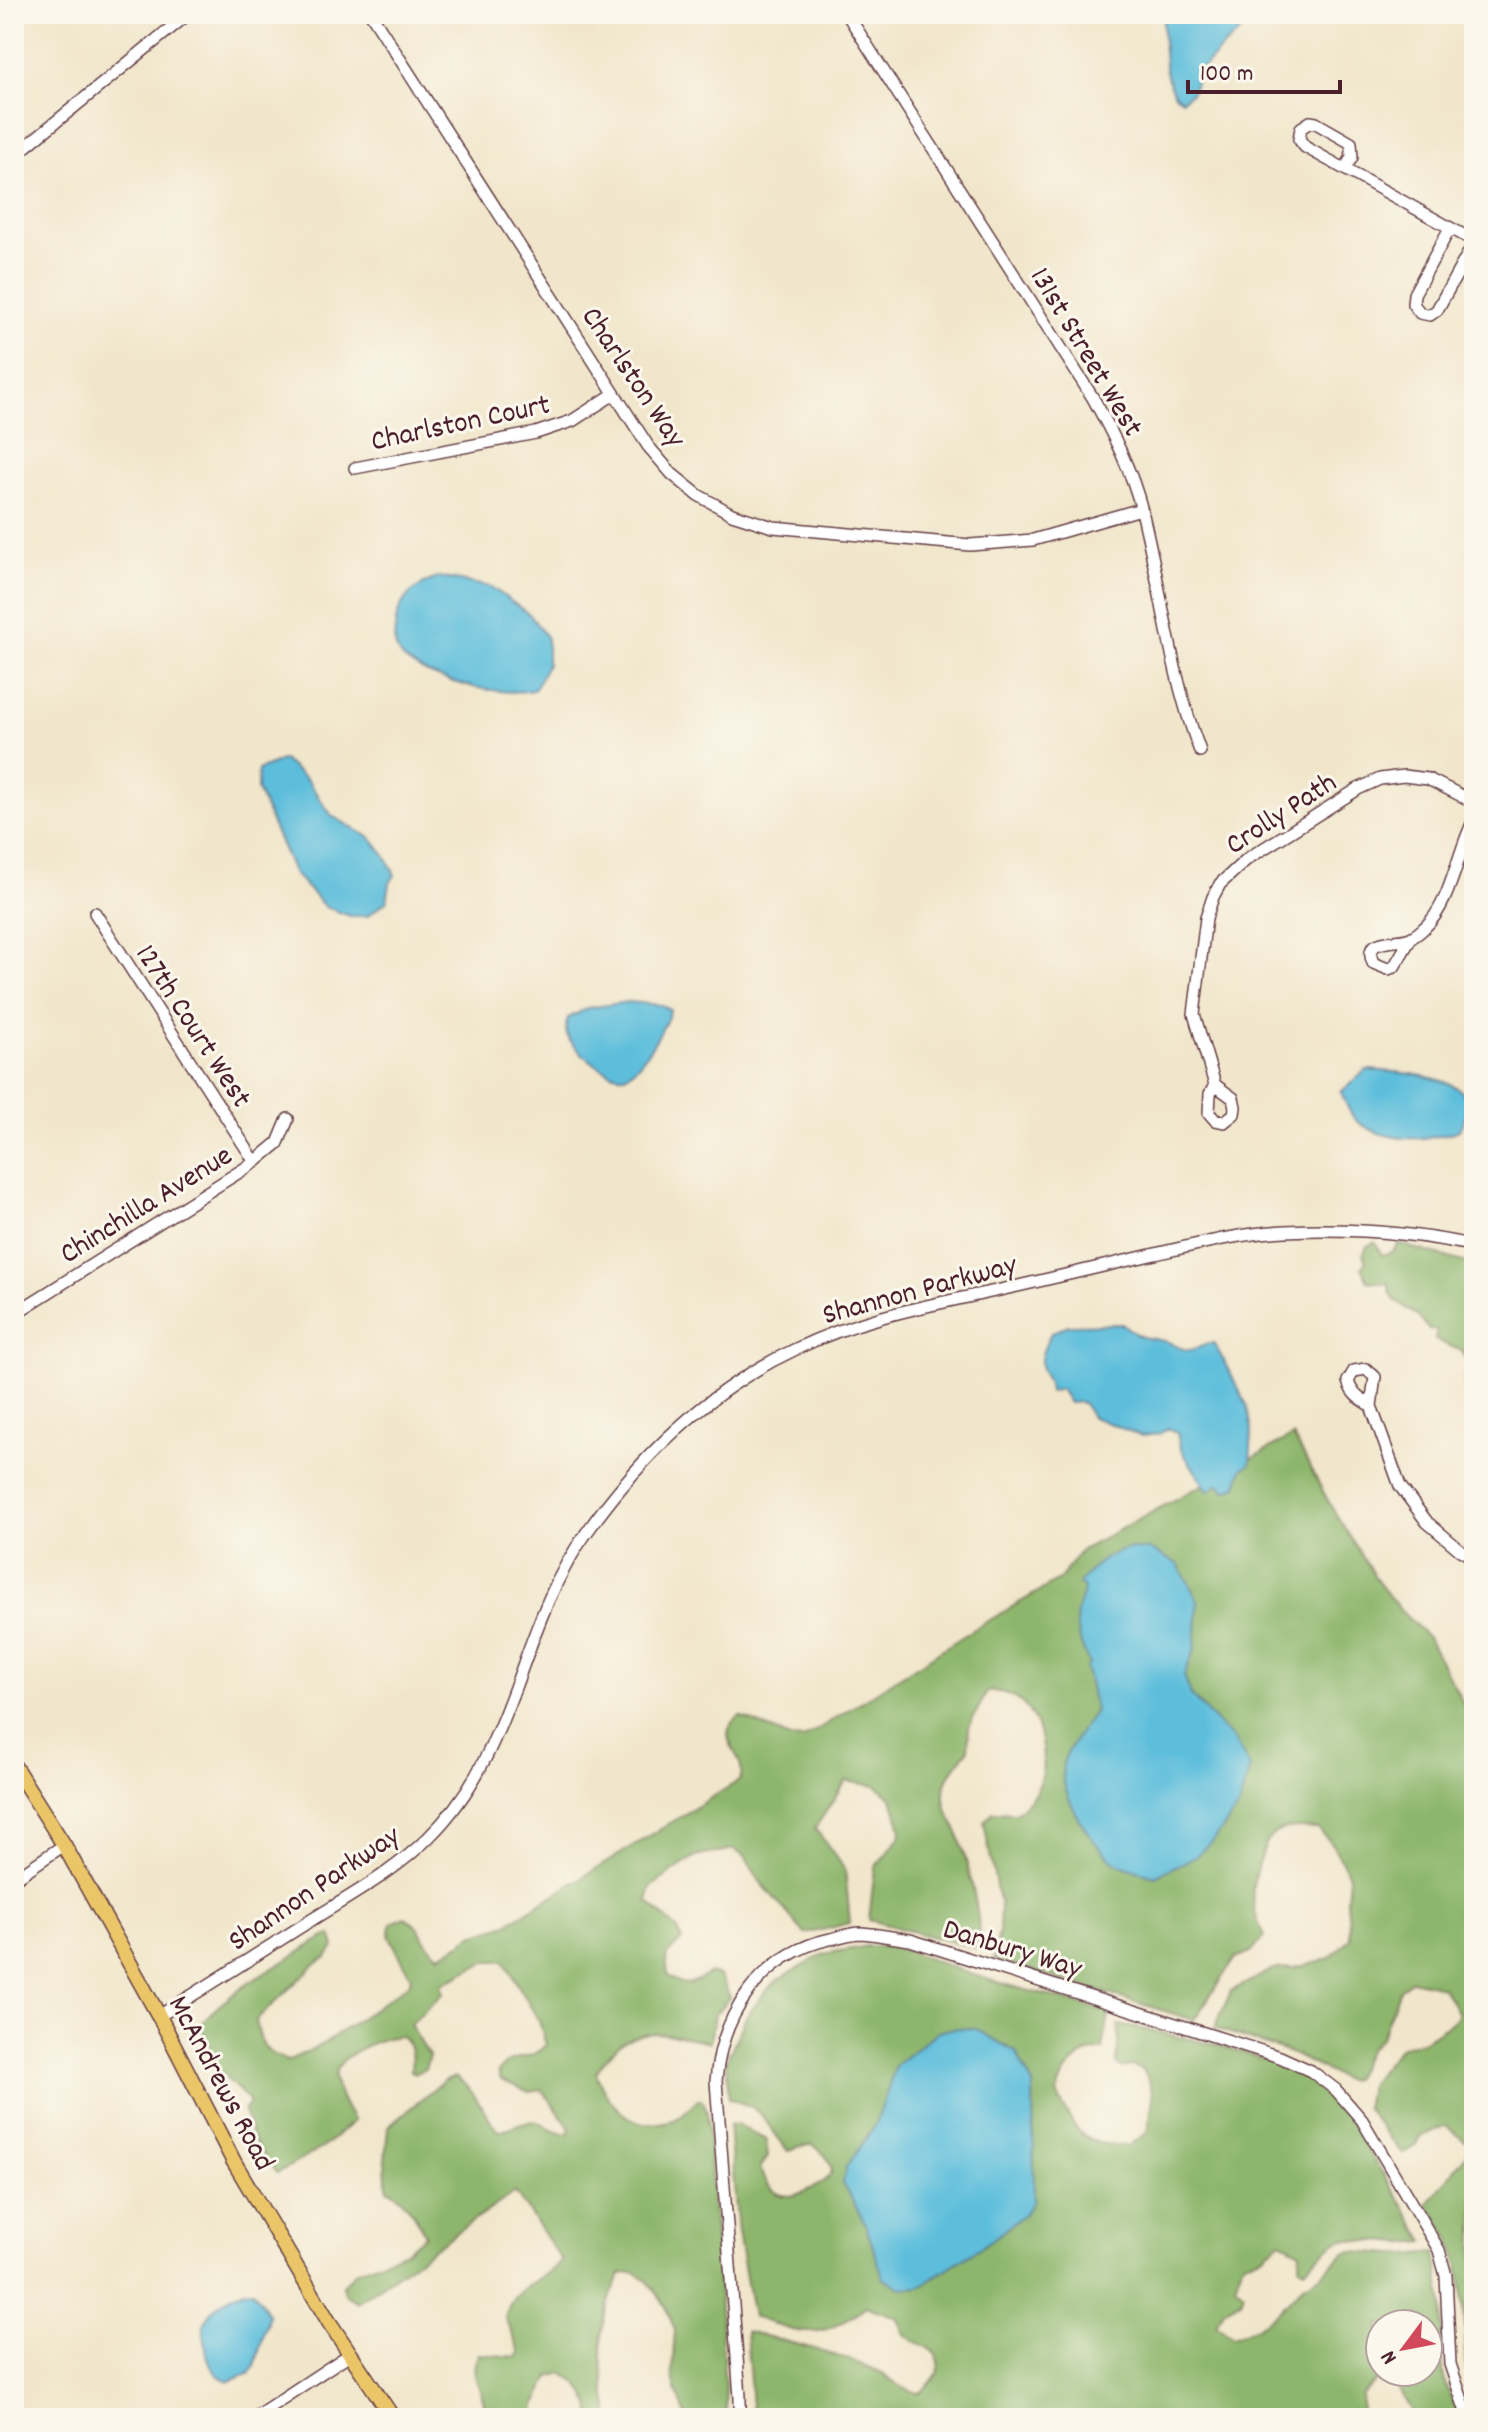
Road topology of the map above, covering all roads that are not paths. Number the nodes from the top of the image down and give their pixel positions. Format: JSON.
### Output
{"nodes":[{"id":1,"x":188,"y":14,"type":"edge"},
{"id":2,"x":371,"y":14,"type":"edge"},
{"id":3,"x":847,"y":14,"type":"edge"},
{"id":4,"x":14,"y":156,"type":"edge"},
{"id":5,"x":1345,"y":169,"type":"junction"},
{"id":6,"x":1450,"y":228,"type":"junction"},
{"id":7,"x":1474,"y":242,"type":"edge"},
{"id":8,"x":614,"y":394,"type":"junction"},
{"id":9,"x":355,"y":468,"type":"dead end"},
{"id":10,"x":1141,"y":509,"type":"junction"},
{"id":11,"x":1200,"y":751,"type":"dead end"},
{"id":12,"x":1474,"y":802,"type":"edge"},
{"id":13,"x":1474,"y":820,"type":"edge"},
{"id":14,"x":95,"y":913,"type":"dead end"},
{"id":15,"x":1411,"y":938,"type":"dead end"},
{"id":16,"x":1215,"y":1085,"type":"dead end"},
{"id":17,"x":288,"y":1119,"type":"dead end"},
{"id":18,"x":255,"y":1162,"type":"junction"},
{"id":19,"x":1474,"y":1246,"type":"edge"},
{"id":20,"x":14,"y":1314,"type":"edge"},
{"id":21,"x":1371,"y":1406,"type":"dead end"},
{"id":22,"x":1474,"y":1558,"type":"edge"},
{"id":23,"x":14,"y":1766,"type":"edge"},
{"id":24,"x":64,"y":1845,"type":"junction"},
{"id":25,"x":14,"y":1879,"type":"edge"},
{"id":26,"x":159,"y":2016,"type":"junction"},
{"id":27,"x":350,"y":2354,"type":"junction"},
{"id":28,"x":253,"y":2418,"type":"edge"},
{"id":29,"x":393,"y":2418,"type":"edge"},
{"id":30,"x":740,"y":2418,"type":"edge"},
{"id":31,"x":1468,"y":2418,"type":"edge"}],
"edges":[{"from":1,"to":4,"type":"street"},
{"from":2,"to":8,"type":"street","name":"Charlston Way"},
{"from":3,"to":10,"type":"street","name":"131st Street West"},
{"from":5,"to":5,"type":"street"},
{"from":5,"to":6,"type":"street"},
{"from":6,"to":7,"type":"street"},
{"from":6,"to":7,"type":"street"},
{"from":8,"to":9,"type":"street","name":"Charlston Court"},
{"from":8,"to":10,"type":"street","name":"Charlston Way"},
{"from":10,"to":11,"type":"street","name":"131st Street West"},
{"from":12,"to":16,"type":"street","name":"Crolly Path"},
{"from":13,"to":15,"type":"street"},
{"from":14,"to":18,"type":"street","name":"127th Court West"},
{"from":17,"to":18,"type":"street","name":"Chinchilla Avenue"},
{"from":18,"to":20,"type":"street","name":"Chinchilla Avenue"},
{"from":19,"to":26,"type":"street","name":"Shannon Parkway"},
{"from":21,"to":22,"type":"street"},
{"from":23,"to":24,"type":"main road","name":"McAndrews Road"},
{"from":24,"to":25,"type":"street"},
{"from":24,"to":26,"type":"main road","name":"McAndrews Road"},
{"from":26,"to":27,"type":"main road","name":"McAndrews Road"},
{"from":27,"to":28,"type":"street"},
{"from":27,"to":29,"type":"main road","name":"McAndrews Road"},
{"from":30,"to":31,"type":"street","name":"Danbury Way"}]}
